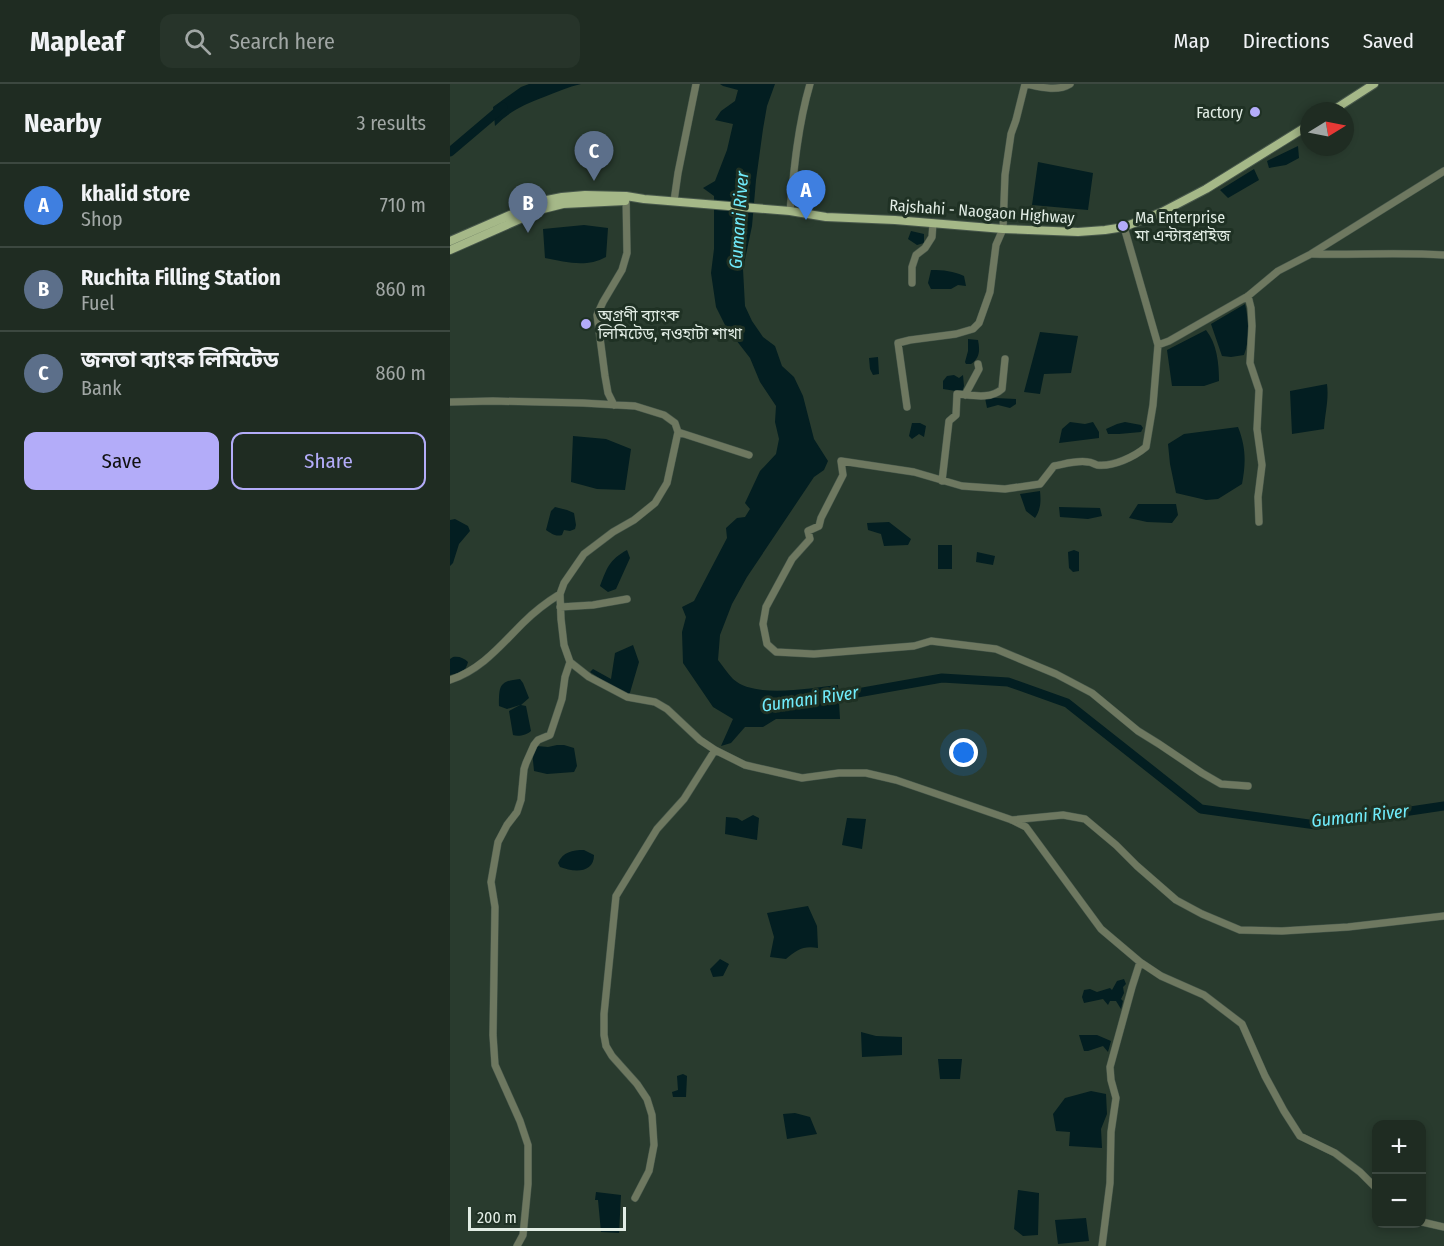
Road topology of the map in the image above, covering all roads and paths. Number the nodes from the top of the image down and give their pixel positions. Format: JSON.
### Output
{"nodes":[{"id":1,"x":696,"y":84,"type":"edge"},
{"id":2,"x":810,"y":84,"type":"edge"},
{"id":3,"x":1025,"y":84,"type":"edge"},
{"id":4,"x":1070,"y":84,"type":"edge"},
{"id":5,"x":1374,"y":84,"type":"edge"},
{"id":6,"x":1346,"y":102,"type":"edge"},
{"id":7,"x":1300,"y":131,"type":"edge"},
{"id":8,"x":1444,"y":171,"type":"edge"},
{"id":9,"x":626,"y":198,"type":"junction"},
{"id":10,"x":674,"y":201,"type":"junction"},
{"id":11,"x":790,"y":211,"type":"junction"},
{"id":12,"x":933,"y":223,"type":"junction"},
{"id":13,"x":1124,"y":227,"type":"junction"},
{"id":14,"x":1003,"y":229,"type":"junction"},
{"id":15,"x":450,"y":241,"type":"edge"},
{"id":16,"x":450,"y":250,"type":"edge"},
{"id":17,"x":1311,"y":254,"type":"junction"},
{"id":18,"x":1444,"y":255,"type":"edge"},
{"id":19,"x":912,"y":283,"type":"dead end"},
{"id":20,"x":1248,"y":296,"type":"junction"},
{"id":21,"x":1158,"y":345,"type":"junction"},
{"id":22,"x":1005,"y":359,"type":"dead end"},
{"id":23,"x":978,"y":364,"type":"dead end"},
{"id":24,"x":964,"y":395,"type":"junction"},
{"id":25,"x":450,"y":402,"type":"edge"},
{"id":26,"x":614,"y":405,"type":"junction"},
{"id":27,"x":907,"y":407,"type":"dead end"},
{"id":28,"x":678,"y":432,"type":"junction"},
{"id":29,"x":750,"y":455,"type":"dead end"},
{"id":30,"x":942,"y":481,"type":"junction"},
{"id":31,"x":1259,"y":522,"type":"dead end"},
{"id":32,"x":560,"y":594,"type":"junction"},
{"id":33,"x":627,"y":599,"type":"dead end"},
{"id":34,"x":560,"y":607,"type":"junction"},
{"id":35,"x":570,"y":662,"type":"junction"},
{"id":36,"x":450,"y":680,"type":"edge"},
{"id":37,"x":715,"y":750,"type":"junction"},
{"id":38,"x":1248,"y":786,"type":"dead end"},
{"id":39,"x":1012,"y":820,"type":"junction"},
{"id":40,"x":1444,"y":916,"type":"edge"},
{"id":41,"x":1140,"y":962,"type":"junction"},
{"id":42,"x":1372,"y":1183,"type":"edge"},
{"id":43,"x":635,"y":1198,"type":"dead end"},
{"id":44,"x":1426,"y":1223,"type":"edge"},
{"id":45,"x":1444,"y":1227,"type":"edge"},
{"id":46,"x":517,"y":1246,"type":"edge"},
{"id":47,"x":1102,"y":1246,"type":"edge"}],
"edges":[{"from":1,"to":10,"type":"street"},
{"from":2,"to":11,"type":"street"},
{"from":3,"to":4,"type":"street"},
{"from":3,"to":14,"type":"street"},
{"from":5,"to":6,"type":"main road"},
{"from":7,"to":13,"type":"main road","name":"Rajshahi - Naogaon Highway"},
{"from":8,"to":17,"type":"street"},
{"from":9,"to":10,"type":"main road"},
{"from":9,"to":15,"type":"main road"},
{"from":9,"to":16,"type":"main road"},
{"from":9,"to":26,"type":"street"},
{"from":10,"to":11,"type":"main road","name":"Rajshahi - Naogaon Highway"},
{"from":11,"to":12,"type":"main road","name":"Rajshahi - Naogaon Highway"},
{"from":12,"to":14,"type":"main road","name":"Rajshahi - Naogaon Highway"},
{"from":12,"to":19,"type":"street"},
{"from":13,"to":14,"type":"main road","name":"Rajshahi - Naogaon Highway"},
{"from":13,"to":21,"type":"street"},
{"from":14,"to":27,"type":"street"},
{"from":17,"to":18,"type":"street"},
{"from":17,"to":20,"type":"street"},
{"from":20,"to":21,"type":"street"},
{"from":20,"to":31,"type":"street"},
{"from":21,"to":30,"type":"street"},
{"from":22,"to":24,"type":"street"},
{"from":23,"to":24,"type":"street"},
{"from":24,"to":30,"type":"street"},
{"from":25,"to":26,"type":"street"},
{"from":26,"to":28,"type":"street"},
{"from":28,"to":29,"type":"street"},
{"from":28,"to":32,"type":"street"},
{"from":30,"to":38,"type":"street"},
{"from":32,"to":34,"type":"street"},
{"from":32,"to":36,"type":"street"},
{"from":33,"to":34,"type":"street"},
{"from":34,"to":35,"type":"street"},
{"from":35,"to":37,"type":"street"},
{"from":35,"to":46,"type":"street"},
{"from":37,"to":39,"type":"street"},
{"from":37,"to":43,"type":"street"},
{"from":39,"to":40,"type":"street"},
{"from":39,"to":41,"type":"street"},
{"from":41,"to":42,"type":"street"},
{"from":41,"to":47,"type":"street"},
{"from":44,"to":45,"type":"street"}]}
